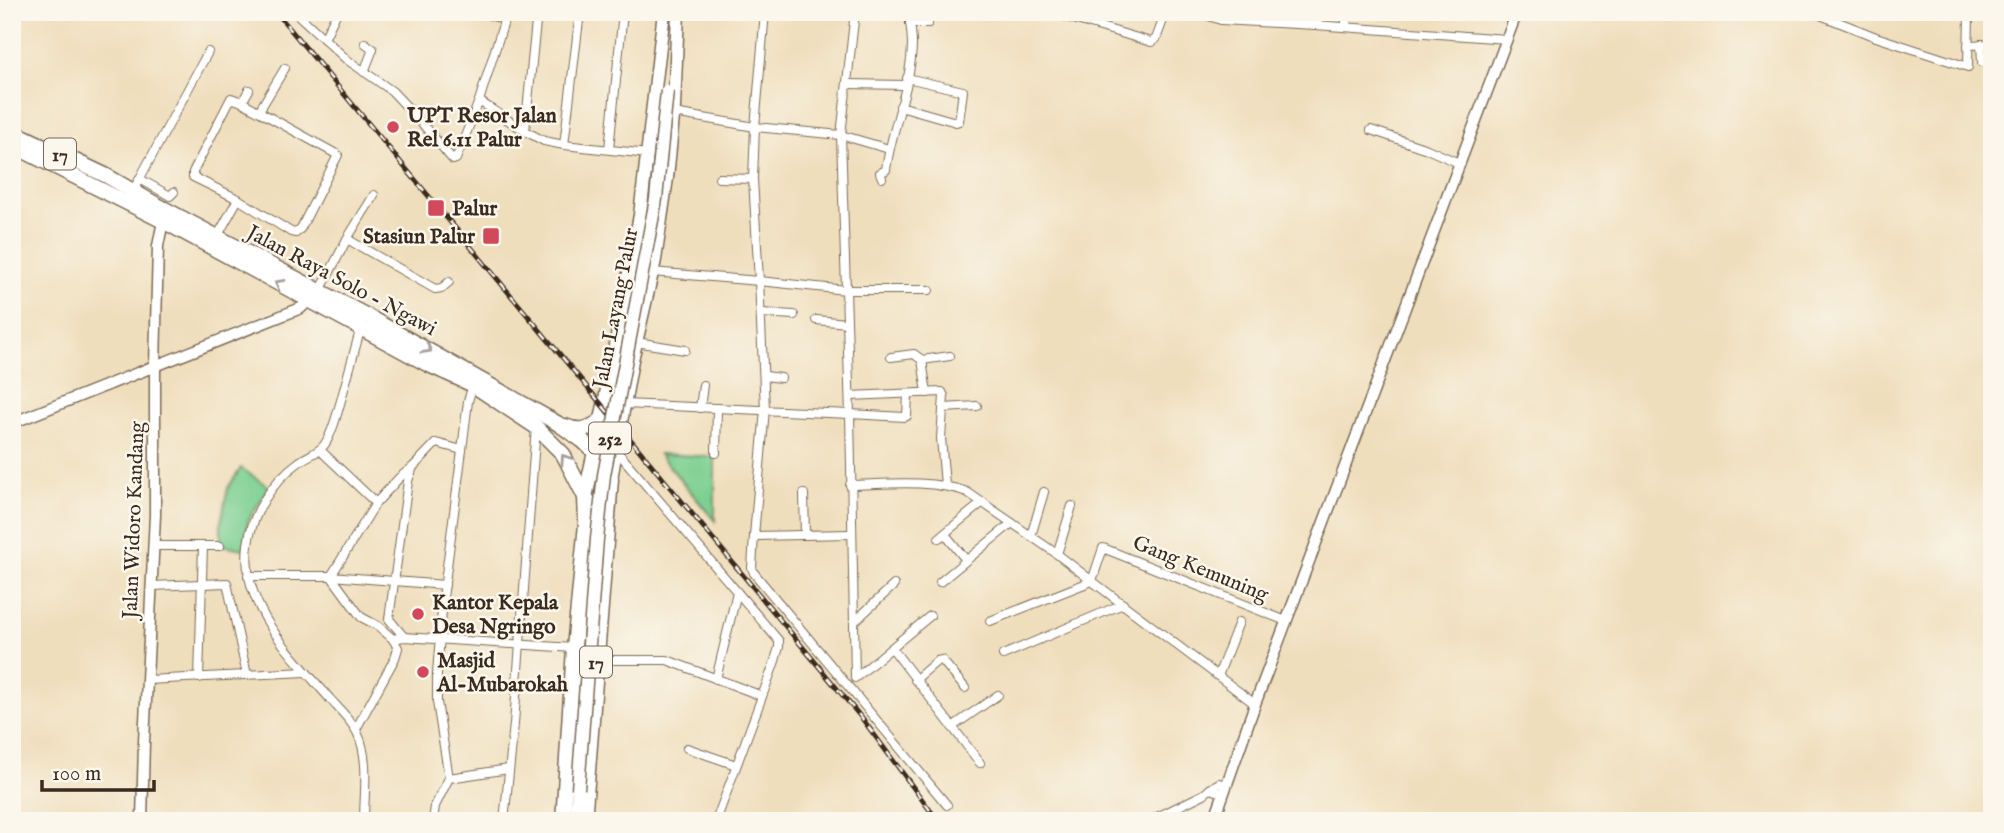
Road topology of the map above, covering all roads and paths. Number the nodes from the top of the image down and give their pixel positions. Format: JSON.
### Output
{"nodes":[{"id":1,"x":295,"y":12,"type":"edge"},
{"id":2,"x":337,"y":12,"type":"edge"},
{"id":3,"x":481,"y":12,"type":"edge"},
{"id":4,"x":537,"y":12,"type":"edge"},
{"id":5,"x":580,"y":12,"type":"edge"},
{"id":6,"x":623,"y":12,"type":"edge"},
{"id":7,"x":664,"y":12,"type":"edge"},
{"id":8,"x":678,"y":12,"type":"edge"},
{"id":9,"x":765,"y":12,"type":"edge"},
{"id":10,"x":855,"y":12,"type":"edge"},
{"id":11,"x":909,"y":12,"type":"edge"},
{"id":12,"x":930,"y":12,"type":"edge"},
{"id":13,"x":1166,"y":12,"type":"edge"},
{"id":14,"x":1314,"y":12,"type":"edge"},
{"id":15,"x":1346,"y":12,"type":"edge"},
{"id":16,"x":1517,"y":12,"type":"edge"},
{"id":17,"x":1813,"y":12,"type":"edge"},
{"id":18,"x":1969,"y":12,"type":"edge"},
{"id":19,"x":1985,"y":12,"type":"edge"},
{"id":20,"x":1199,"y":13,"type":"edge"},
{"id":21,"x":1060,"y":15,"type":"dead end"},
{"id":22,"x":506,"y":16,"type":"edge"},
{"id":23,"x":910,"y":23,"type":"junction"},
{"id":24,"x":1315,"y":25,"type":"junction"},
{"id":25,"x":1346,"y":27,"type":"junction"},
{"id":26,"x":1507,"y":39,"type":"junction"},
{"id":27,"x":324,"y":40,"type":"junction"},
{"id":28,"x":365,"y":43,"type":"dead end"},
{"id":29,"x":1968,"y":44,"type":"junction"},
{"id":30,"x":1981,"y":44,"type":"junction"},
{"id":31,"x":1992,"y":44,"type":"edge"},
{"id":32,"x":208,"y":52,"type":"dead end"},
{"id":33,"x":1982,"y":62,"type":"dead end"},
{"id":34,"x":285,"y":68,"type":"dead end"},
{"id":35,"x":364,"y":72,"type":"junction"},
{"id":36,"x":906,"y":82,"type":"junction"},
{"id":37,"x":848,"y":85,"type":"junction"},
{"id":38,"x":249,"y":90,"type":"dead end"},
{"id":39,"x":664,"y":91,"type":"junction"},
{"id":40,"x":479,"y":101,"type":"junction"},
{"id":41,"x":242,"y":102,"type":"junction"},
{"id":42,"x":900,"y":106,"type":"junction"},
{"id":43,"x":259,"y":111,"type":"junction"},
{"id":44,"x":674,"y":114,"type":"junction"},
{"id":45,"x":755,"y":127,"type":"junction"},
{"id":46,"x":1371,"y":130,"type":"dead end"},
{"id":47,"x":12,"y":131,"type":"edge"},
{"id":48,"x":525,"y":131,"type":"junction"},
{"id":49,"x":841,"y":135,"type":"junction"},
{"id":50,"x":12,"y":145,"type":"edge"},
{"id":51,"x":565,"y":145,"type":"junction"},
{"id":52,"x":609,"y":149,"type":"junction"},
{"id":53,"x":889,"y":149,"type":"junction"},
{"id":54,"x":648,"y":154,"type":"junction"},
{"id":55,"x":1461,"y":164,"type":"junction"},
{"id":56,"x":719,"y":178,"type":"dead end"},
{"id":57,"x":882,"y":178,"type":"dead end"},
{"id":58,"x":753,"y":179,"type":"junction"},
{"id":59,"x":136,"y":185,"type":"junction"},
{"id":60,"x":174,"y":192,"type":"dead end"},
{"id":61,"x":374,"y":195,"type":"dead end"},
{"id":62,"x":237,"y":200,"type":"junction"},
{"id":63,"x":163,"y":220,"type":"junction"},
{"id":64,"x":217,"y":237,"type":"junction"},
{"id":65,"x":347,"y":239,"type":"junction"},
{"id":66,"x":652,"y":272,"type":"junction"},
{"id":67,"x":759,"y":281,"type":"junction"},
{"id":68,"x":449,"y":282,"type":"dead end"},
{"id":69,"x":846,"y":290,"type":"junction"},
{"id":70,"x":929,"y":290,"type":"dead end"},
{"id":71,"x":320,"y":291,"type":"junction"},
{"id":72,"x":308,"y":300,"type":"junction"},
{"id":73,"x":761,"y":313,"type":"junction"},
{"id":74,"x":794,"y":315,"type":"dead end"},
{"id":75,"x":816,"y":320,"type":"dead end"},
{"id":76,"x":364,"y":321,"type":"junction"},
{"id":77,"x":847,"y":323,"type":"junction"},
{"id":78,"x":636,"y":342,"type":"junction"},
{"id":79,"x":685,"y":350,"type":"dead end"},
{"id":80,"x":612,"y":355,"type":"junction"},
{"id":81,"x":950,"y":356,"type":"dead end"},
{"id":82,"x":891,"y":357,"type":"dead end"},
{"id":83,"x":632,"y":360,"type":"junction"},
{"id":84,"x":922,"y":360,"type":"junction"},
{"id":85,"x":155,"y":366,"type":"junction"},
{"id":86,"x":765,"y":376,"type":"junction"},
{"id":87,"x":780,"y":378,"type":"dead end"},
{"id":88,"x":703,"y":384,"type":"dead end"},
{"id":89,"x":473,"y":385,"type":"junction"},
{"id":90,"x":927,"y":393,"type":"junction"},
{"id":91,"x":908,"y":394,"type":"junction"},
{"id":92,"x":850,"y":396,"type":"junction"},
{"id":93,"x":624,"y":404,"type":"junction"},
{"id":94,"x":977,"y":406,"type":"dead end"},
{"id":95,"x":700,"y":408,"type":"junction"},
{"id":96,"x":717,"y":408,"type":"junction"},
{"id":97,"x":943,"y":408,"type":"junction"},
{"id":98,"x":765,"y":409,"type":"junction"},
{"id":99,"x":850,"y":414,"type":"junction"},
{"id":100,"x":601,"y":420,"type":"junction"},
{"id":101,"x":12,"y":423,"type":"edge"},
{"id":102,"x":557,"y":423,"type":"junction"},
{"id":103,"x":536,"y":427,"type":"junction"},
{"id":104,"x":320,"y":450,"type":"junction"},
{"id":105,"x":462,"y":450,"type":"junction"},
{"id":106,"x":616,"y":450,"type":"junction"},
{"id":107,"x":595,"y":452,"type":"junction"},
{"id":108,"x":716,"y":453,"type":"dead end"},
{"id":109,"x":413,"y":467,"type":"junction"},
{"id":110,"x":611,"y":479,"type":"junction"},
{"id":111,"x":850,"y":485,"type":"junction"},
{"id":112,"x":953,"y":487,"type":"junction"},
{"id":113,"x":1044,"y":492,"type":"dead end"},
{"id":114,"x":804,"y":494,"type":"dead end"},
{"id":115,"x":585,"y":497,"type":"junction"},
{"id":116,"x":983,"y":502,"type":"junction"},
{"id":117,"x":376,"y":503,"type":"junction"},
{"id":118,"x":609,"y":503,"type":"junction"},
{"id":119,"x":1072,"y":506,"type":"dead end"},
{"id":120,"x":1012,"y":523,"type":"junction"},
{"id":121,"x":586,"y":524,"type":"junction"},
{"id":122,"x":606,"y":527,"type":"junction"},
{"id":123,"x":852,"y":534,"type":"junction"},
{"id":124,"x":805,"y":535,"type":"junction"},
{"id":125,"x":754,"y":536,"type":"junction"},
{"id":126,"x":1031,"y":536,"type":"junction"},
{"id":127,"x":153,"y":546,"type":"junction"},
{"id":128,"x":203,"y":546,"type":"junction"},
{"id":129,"x":220,"y":547,"type":"dead end"},
{"id":130,"x":1057,"y":554,"type":"junction"},
{"id":131,"x":966,"y":560,"type":"junction"},
{"id":132,"x":248,"y":576,"type":"junction"},
{"id":133,"x":331,"y":576,"type":"junction"},
{"id":134,"x":394,"y":580,"type":"junction"},
{"id":135,"x":1092,"y":581,"type":"junction"},
{"id":136,"x":940,"y":582,"type":"dead end"},
{"id":137,"x":894,"y":584,"type":"dead end"},
{"id":138,"x":202,"y":585,"type":"junction"},
{"id":139,"x":445,"y":585,"type":"junction"},
{"id":140,"x":151,"y":586,"type":"junction"},
{"id":141,"x":737,"y":592,"type":"junction"},
{"id":142,"x":1123,"y":604,"type":"junction"},
{"id":143,"x":930,"y":616,"type":"dead end"},
{"id":144,"x":990,"y":621,"type":"dead end"},
{"id":145,"x":1286,"y":621,"type":"junction"},
{"id":146,"x":854,"y":622,"type":"junction"},
{"id":147,"x":1239,"y":622,"type":"dead end"},
{"id":148,"x":404,"y":637,"type":"junction"},
{"id":149,"x":393,"y":639,"type":"junction"},
{"id":150,"x":439,"y":640,"type":"junction"},
{"id":151,"x":521,"y":645,"type":"junction"},
{"id":152,"x":574,"y":648,"type":"junction"},
{"id":153,"x":892,"y":648,"type":"junction"},
{"id":154,"x":1003,"y":655,"type":"dead end"},
{"id":155,"x":596,"y":660,"type":"junction"},
{"id":156,"x":306,"y":672,"type":"junction"},
{"id":157,"x":247,"y":675,"type":"junction"},
{"id":158,"x":1218,"y":676,"type":"junction"},
{"id":159,"x":855,"y":677,"type":"junction"},
{"id":160,"x":199,"y":678,"type":"junction"},
{"id":161,"x":716,"y":679,"type":"junction"},
{"id":162,"x":147,"y":680,"type":"junction"},
{"id":163,"x":915,"y":680,"type":"junction"},
{"id":164,"x":965,"y":688,"type":"dead end"},
{"id":165,"x":853,"y":691,"type":"junction"},
{"id":166,"x":998,"y":695,"type":"dead end"},
{"id":167,"x":762,"y":696,"type":"junction"},
{"id":168,"x":1255,"y":704,"type":"junction"},
{"id":169,"x":952,"y":727,"type":"junction"},
{"id":170,"x":356,"y":729,"type":"junction"},
{"id":171,"x":687,"y":748,"type":"dead end"},
{"id":172,"x":979,"y":763,"type":"dead end"},
{"id":173,"x":736,"y":765,"type":"junction"},
{"id":174,"x":509,"y":769,"type":"junction"},
{"id":175,"x":449,"y":778,"type":"junction"},
{"id":176,"x":575,"y":788,"type":"junction"},
{"id":177,"x":1225,"y":789,"type":"junction"},
{"id":178,"x":947,"y":805,"type":"dead end"},
{"id":179,"x":142,"y":821,"type":"edge"},
{"id":180,"x":363,"y":821,"type":"edge"},
{"id":181,"x":433,"y":821,"type":"edge"},
{"id":182,"x":504,"y":821,"type":"edge"},
{"id":183,"x":563,"y":821,"type":"edge"},
{"id":184,"x":568,"y":821,"type":"edge"},
{"id":185,"x":576,"y":821,"type":"edge"},
{"id":186,"x":584,"y":821,"type":"edge"},
{"id":187,"x":716,"y":821,"type":"edge"},
{"id":188,"x":1149,"y":821,"type":"edge"},
{"id":189,"x":1214,"y":821,"type":"edge"}],
"edges":[{"from":1,"to":27,"type":"street"},
{"from":2,"to":27,"type":"street"},
{"from":3,"to":22,"type":"street"},
{"from":4,"to":48,"type":"street"},
{"from":5,"to":51,"type":"street"},
{"from":6,"to":52,"type":"street"},
{"from":7,"to":39,"type":"main road","name":"Jalan Layang Palur"},
{"from":7,"to":54,"type":"main road","number":"252"},
{"from":8,"to":39,"type":"main road","name":"Jalan Layang Palur"},
{"from":8,"to":44,"type":"main road","number":"252"},
{"from":9,"to":45,"type":"street"},
{"from":10,"to":37,"type":"street"},
{"from":11,"to":23,"type":"street"},
{"from":12,"to":23,"type":"street"},
{"from":13,"to":21,"type":"street"},
{"from":14,"to":24,"type":"street"},
{"from":15,"to":25,"type":"street"},
{"from":16,"to":26,"type":"street"},
{"from":17,"to":29,"type":"street"},
{"from":18,"to":19,"type":"street"},
{"from":18,"to":29,"type":"street"},
{"from":20,"to":24,"type":"street"},
{"from":22,"to":40,"type":"street"},
{"from":23,"to":36,"type":"street"},
{"from":24,"to":25,"type":"street"},
{"from":25,"to":26,"type":"street"},
{"from":26,"to":55,"type":"street"},
{"from":27,"to":35,"type":"street"},
{"from":28,"to":35,"type":"street"},
{"from":29,"to":30,"type":"street"},
{"from":30,"to":31,"type":"street"},
{"from":30,"to":33,"type":"street"},
{"from":32,"to":59,"type":"street"},
{"from":34,"to":43,"type":"street"},
{"from":35,"to":40,"type":"street"},
{"from":36,"to":37,"type":"street"},
{"from":36,"to":42,"type":"street"},
{"from":36,"to":42,"type":"street"},
{"from":37,"to":49,"type":"street"},
{"from":38,"to":41,"type":"street"},
{"from":39,"to":176,"type":"main road","name":"Jalan Layang Palur","number":"252","bridge":true},
{"from":40,"to":48,"type":"street"},
{"from":41,"to":43,"type":"street"},
{"from":41,"to":62,"type":"street"},
{"from":42,"to":53,"type":"street"},
{"from":43,"to":62,"type":"street"},
{"from":44,"to":45,"type":"street"},
{"from":44,"to":66,"type":"main road","number":"252"},
{"from":45,"to":49,"type":"street"},
{"from":45,"to":58,"type":"street"},
{"from":46,"to":55,"type":"street"},
{"from":47,"to":59,"type":"highway","name":"Jalan Raya Solo - Ngawi","number":"17"},
{"from":48,"to":51,"type":"street"},
{"from":49,"to":53,"type":"street"},
{"from":49,"to":69,"type":"street"},
{"from":50,"to":63,"type":"highway","name":"Jalan Raya Solo - Ngawi","number":"17"},
{"from":51,"to":52,"type":"street"},
{"from":52,"to":54,"type":"street"},
{"from":53,"to":57,"type":"street"},
{"from":54,"to":80,"type":"main road","number":"252"},
{"from":55,"to":145,"type":"street"},
{"from":56,"to":58,"type":"street"},
{"from":58,"to":67,"type":"street"},
{"from":59,"to":60,"type":"street"},
{"from":59,"to":64,"type":"highway","name":"Jalan Raya Solo - Ngawi","number":"17"},
{"from":61,"to":65,"type":"street"},
{"from":62,"to":64,"type":"street"},
{"from":72,"to":63,"type":"highway","name":"Jalan Raya Solo - Ngawi","number":"17","one_way":true},
{"from":63,"to":85,"type":"street","name":"Jalan Widoro Kandang"},
{"from":64,"to":71,"type":"highway","name":"Jalan Raya Solo - Ngawi","number":"17"},
{"from":65,"to":68,"type":"street"},
{"from":65,"to":71,"type":"street"},
{"from":66,"to":67,"type":"street"},
{"from":66,"to":78,"type":"main road","number":"252"},
{"from":67,"to":69,"type":"street"},
{"from":67,"to":73,"type":"street"},
{"from":69,"to":70,"type":"street"},
{"from":69,"to":77,"type":"street"},
{"from":71,"to":76,"type":"highway","name":"Jalan Raya Solo - Ngawi","number":"17"},
{"from":72,"to":76,"type":"highway","name":"Jalan Raya Solo - Ngawi","number":"17"},
{"from":72,"to":85,"type":"street"},
{"from":73,"to":74,"type":"street"},
{"from":73,"to":86,"type":"street"},
{"from":75,"to":77,"type":"street"},
{"from":76,"to":89,"type":"highway","name":"Jalan Raya Solo - Ngawi","number":"17"},
{"from":76,"to":102,"type":"highway","name":"Jalan Raya Solo - Ngawi","number":"17","one_way":true},
{"from":76,"to":104,"type":"street"},
{"from":77,"to":92,"type":"street"},
{"from":78,"to":79,"type":"street"},
{"from":78,"to":83,"type":"main road","number":"252"},
{"from":80,"to":83,"type":"main road"},
{"from":80,"to":100,"type":"main road","number":"252"},
{"from":81,"to":84,"type":"street"},
{"from":82,"to":84,"type":"street"},
{"from":83,"to":93,"type":"main road","number":"252"},
{"from":84,"to":90,"type":"street"},
{"from":85,"to":101,"type":"street"},
{"from":85,"to":127,"type":"street","name":"Jalan Widoro Kandang"},
{"from":86,"to":87,"type":"street"},
{"from":86,"to":98,"type":"street"},
{"from":88,"to":95,"type":"street"},
{"from":89,"to":103,"type":"highway","name":"Jalan Raya Solo - Ngawi","number":"17"},
{"from":89,"to":105,"type":"street"},
{"from":90,"to":91,"type":"street"},
{"from":90,"to":97,"type":"street"},
{"from":91,"to":92,"type":"street"},
{"from":91,"to":99,"type":"street"},
{"from":92,"to":99,"type":"street"},
{"from":93,"to":95,"type":"street"},
{"from":93,"to":106,"type":"main road","number":"252"},
{"from":94,"to":97,"type":"street"},
{"from":95,"to":96,"type":"street"},
{"from":96,"to":98,"type":"street"},
{"from":96,"to":108,"type":"street"},
{"from":97,"to":112,"type":"street"},
{"from":98,"to":99,"type":"street"},
{"from":98,"to":125,"type":"street"},
{"from":99,"to":111,"type":"street"},
{"from":100,"to":102,"type":"highway"},
{"from":100,"to":107,"type":"main road","number":"252"},
{"from":102,"to":107,"type":"highway","name":"Jalan Raya Solo - Ngawi","number":"17"},
{"from":115,"to":103,"type":"highway","name":"Jalan Raya Solo - Ngawi","number":"17","one_way":true},
{"from":103,"to":151,"type":"street"},
{"from":104,"to":117,"type":"street"},
{"from":104,"to":132,"type":"street"},
{"from":105,"to":109,"type":"street"},
{"from":105,"to":139,"type":"street"},
{"from":106,"to":110,"type":"main road","number":"252"},
{"from":106,"to":141,"type":"street"},
{"from":107,"to":110,"type":"highway","name":"Jalan Raya Solo - Ngawi","number":"17"},
{"from":107,"to":115,"type":"highway"},
{"from":109,"to":117,"type":"street"},
{"from":109,"to":134,"type":"street"},
{"from":110,"to":118,"type":"highway","number":"17"},
{"from":111,"to":112,"type":"street"},
{"from":111,"to":123,"type":"street"},
{"from":112,"to":116,"type":"street"},
{"from":113,"to":126,"type":"street"},
{"from":114,"to":124,"type":"street"},
{"from":115,"to":118,"type":"highway"},
{"from":115,"to":121,"type":"highway","name":"Jalan Raya Solo - Ngawi","number":"17"},
{"from":116,"to":120,"type":"street"},
{"from":116,"to":131,"type":"street"},
{"from":117,"to":133,"type":"street"},
{"from":118,"to":122,"type":"highway","number":"17"},
{"from":119,"to":130,"type":"street"},
{"from":120,"to":126,"type":"street"},
{"from":120,"to":131,"type":"street"},
{"from":121,"to":122,"type":"highway"},
{"from":121,"to":152,"type":"highway","name":"Jalan Raya Solo - Ngawi","number":"17"},
{"from":122,"to":155,"type":"highway","number":"17"},
{"from":123,"to":124,"type":"street"},
{"from":123,"to":146,"type":"street"},
{"from":124,"to":125,"type":"street"},
{"from":125,"to":165,"type":"street"},
{"from":126,"to":130,"type":"street"},
{"from":127,"to":128,"type":"street"},
{"from":127,"to":140,"type":"street","name":"Jalan Widoro Kandang"},
{"from":128,"to":129,"type":"street"},
{"from":128,"to":138,"type":"street"},
{"from":130,"to":135,"type":"street"},
{"from":131,"to":136,"type":"street"},
{"from":132,"to":133,"type":"street"},
{"from":132,"to":156,"type":"street"},
{"from":133,"to":134,"type":"street"},
{"from":133,"to":149,"type":"street"},
{"from":134,"to":139,"type":"street"},
{"from":134,"to":148,"type":"street"},
{"from":135,"to":142,"type":"street"},
{"from":135,"to":144,"type":"street"},
{"from":135,"to":145,"type":"street","name":"Gang Kemuning"},
{"from":137,"to":146,"type":"street"},
{"from":138,"to":140,"type":"street"},
{"from":138,"to":157,"type":"street"},
{"from":138,"to":160,"type":"street"},
{"from":139,"to":150,"type":"street"},
{"from":140,"to":162,"type":"street","name":"Jalan Widoro Kandang"},
{"from":141,"to":161,"type":"street"},
{"from":141,"to":167,"type":"street"},
{"from":142,"to":154,"type":"street"},
{"from":142,"to":158,"type":"street"},
{"from":143,"to":153,"type":"street"},
{"from":145,"to":168,"type":"street"},
{"from":146,"to":159,"type":"street"},
{"from":147,"to":158,"type":"street"},
{"from":148,"to":149,"type":"street"},
{"from":148,"to":150,"type":"street"},
{"from":149,"to":170,"type":"street"},
{"from":150,"to":151,"type":"street"},
{"from":150,"to":175,"type":"street"},
{"from":151,"to":152,"type":"street"},
{"from":151,"to":174,"type":"street"},
{"from":152,"to":183,"type":"highway","name":"Jalan Raya Solo - Ngawi","number":"17"},
{"from":153,"to":159,"type":"street"},
{"from":153,"to":163,"type":"street"},
{"from":155,"to":161,"type":"street"},
{"from":155,"to":186,"type":"highway","number":"17"},
{"from":156,"to":157,"type":"street"},
{"from":156,"to":170,"type":"street"},
{"from":157,"to":160,"type":"street"},
{"from":158,"to":168,"type":"street"},
{"from":159,"to":165,"type":"street"},
{"from":160,"to":162,"type":"street"},
{"from":161,"to":167,"type":"street"},
{"from":162,"to":179,"type":"street","name":"Jalan Widoro Kandang"},
{"from":163,"to":164,"type":"street"},
{"from":163,"to":169,"type":"street"},
{"from":165,"to":178,"type":"street"},
{"from":166,"to":169,"type":"street"},
{"from":167,"to":173,"type":"street"},
{"from":168,"to":177,"type":"street"},
{"from":169,"to":172,"type":"street"},
{"from":170,"to":180,"type":"street"},
{"from":171,"to":173,"type":"street"},
{"from":173,"to":187,"type":"street"},
{"from":174,"to":175,"type":"street"},
{"from":174,"to":182,"type":"street"},
{"from":175,"to":181,"type":"street"},
{"from":176,"to":184,"type":"main road","name":"Jalan Layang Palur"},
{"from":176,"to":185,"type":"main road","name":"Jalan Layang Palur"},
{"from":177,"to":188,"type":"street"},
{"from":177,"to":189,"type":"street"}]}
